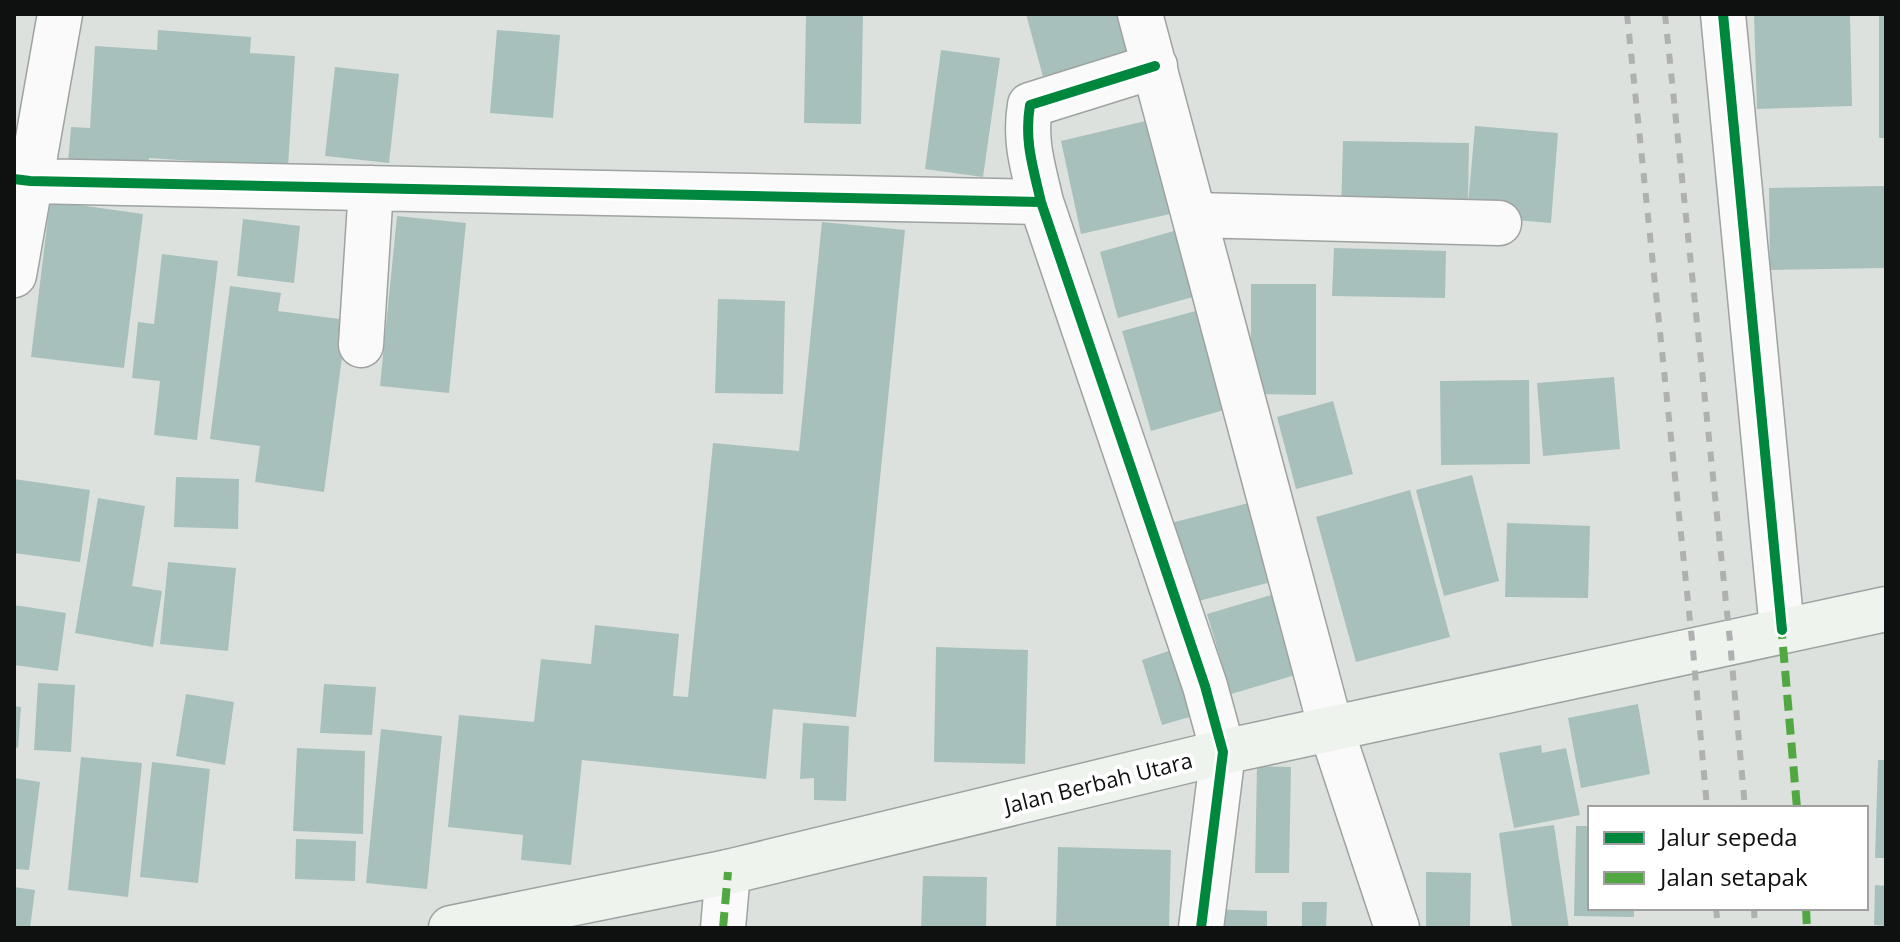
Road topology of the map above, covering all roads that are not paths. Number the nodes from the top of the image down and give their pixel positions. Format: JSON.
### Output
{"nodes":[{"id":1,"x":60,"y":14,"type":"edge"},
{"id":2,"x":1140,"y":14,"type":"edge"},
{"id":3,"x":1723,"y":14,"type":"edge"},
{"id":4,"x":1155,"y":66,"type":"junction"},
{"id":5,"x":22,"y":180,"type":"edge"},
{"id":6,"x":371,"y":188,"type":"junction"},
{"id":7,"x":1041,"y":202,"type":"junction"},
{"id":8,"x":1195,"y":215,"type":"junction"},
{"id":9,"x":1499,"y":223,"type":"dead end"},
{"id":10,"x":14,"y":275,"type":"edge"},
{"id":11,"x":361,"y":345,"type":"dead end"},
{"id":12,"x":1886,"y":609,"type":"edge"},
{"id":13,"x":1782,"y":630,"type":"junction"},
{"id":14,"x":1331,"y":729,"type":"junction"},
{"id":15,"x":1223,"y":752,"type":"junction"},
{"id":16,"x":728,"y":872,"type":"junction"},
{"id":17,"x":451,"y":928,"type":"edge"},
{"id":18,"x":723,"y":928,"type":"edge"},
{"id":19,"x":1201,"y":928,"type":"edge"},
{"id":20,"x":1397,"y":928,"type":"edge"}],
"edges":[{"from":1,"to":5,"type":"street"},
{"from":2,"to":4,"type":"street"},
{"from":3,"to":13,"type":"street"},
{"from":4,"to":7,"type":"street"},
{"from":4,"to":8,"type":"street"},
{"from":5,"to":6,"type":"street"},
{"from":5,"to":10,"type":"street"},
{"from":6,"to":7,"type":"street"},
{"from":6,"to":11,"type":"street"},
{"from":7,"to":15,"type":"street"},
{"from":8,"to":9,"type":"street"},
{"from":8,"to":14,"type":"street"},
{"from":12,"to":13,"type":"main road","name":"Jalan Berbah Utara"},
{"from":13,"to":14,"type":"main road","name":"Jalan Berbah Utara"},
{"from":14,"to":15,"type":"main road","name":"Jalan Berbah Utara"},
{"from":14,"to":20,"type":"street"},
{"from":15,"to":16,"type":"main road","name":"Jalan Berbah Utara"},
{"from":15,"to":19,"type":"street"},
{"from":16,"to":17,"type":"main road","name":"Jalan Berbah Utara"},
{"from":16,"to":18,"type":"street"}]}
